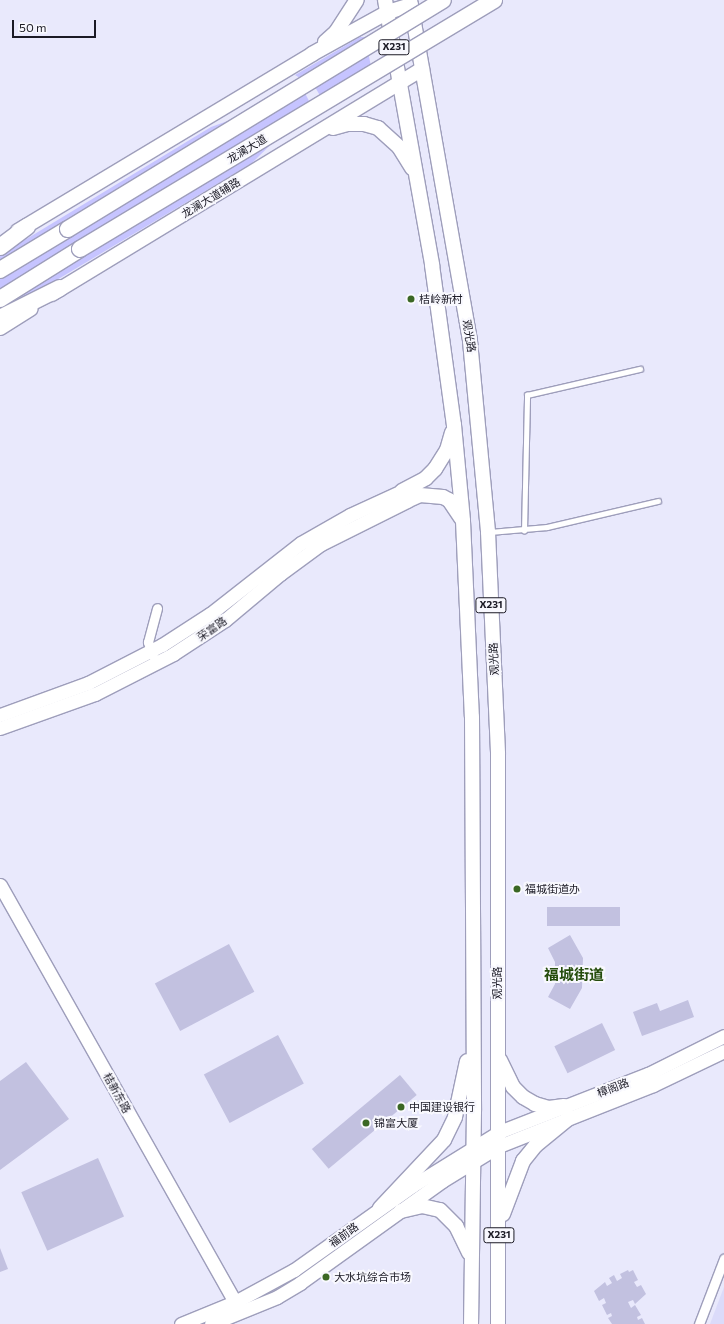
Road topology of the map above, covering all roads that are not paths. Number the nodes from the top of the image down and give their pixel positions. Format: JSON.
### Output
{"nodes":[{"id":1,"x":357,"y":0,"type":"edge"},
{"id":2,"x":443,"y":0,"type":"edge"},
{"id":3,"x":494,"y":0,"type":"edge"},
{"id":4,"x":410,"y":3,"type":"edge"},
{"id":5,"x":386,"y":6,"type":"edge"},
{"id":6,"x":312,"y":54,"type":"junction"},
{"id":7,"x":422,"y":69,"type":"junction"},
{"id":8,"x":400,"y":82,"type":"junction"},
{"id":9,"x":321,"y":131,"type":"junction"},
{"id":10,"x":418,"y":180,"type":"junction"},
{"id":11,"x":27,"y":227,"type":"junction"},
{"id":12,"x":0,"y":240,"type":"edge"},
{"id":13,"x":0,"y":247,"type":"edge"},
{"id":14,"x":0,"y":270,"type":"edge"},
{"id":15,"x":60,"y":288,"type":"junction"},
{"id":16,"x":0,"y":299,"type":"edge"},
{"id":17,"x":0,"y":318,"type":"edge"},
{"id":18,"x":0,"y":328,"type":"edge"},
{"id":19,"x":640,"y":368,"type":"dead end"},
{"id":20,"x":454,"y":425,"type":"junction"},
{"id":21,"x":405,"y":496,"type":"junction"},
{"id":22,"x":658,"y":501,"type":"dead end"},
{"id":23,"x":463,"y":521,"type":"junction"},
{"id":24,"x":524,"y":531,"type":"junction"},
{"id":25,"x":488,"y":532,"type":"junction"},
{"id":26,"x":158,"y":608,"type":"dead end"},
{"id":27,"x":151,"y":652,"type":"junction"},
{"id":28,"x":157,"y":663,"type":"junction"},
{"id":29,"x":0,"y":715,"type":"edge"},
{"id":30,"x":0,"y":728,"type":"edge"},
{"id":31,"x":0,"y":885,"type":"edge"},
{"id":32,"x":473,"y":1029,"type":"junction"},
{"id":33,"x":724,"y":1036,"type":"edge"},
{"id":34,"x":724,"y":1051,"type":"edge"},
{"id":35,"x":497,"y":1052,"type":"junction"},
{"id":36,"x":566,"y":1112,"type":"junction"},
{"id":37,"x":499,"y":1132,"type":"junction"},
{"id":38,"x":499,"y":1146,"type":"junction"},
{"id":39,"x":473,"y":1147,"type":"junction"},
{"id":40,"x":473,"y":1163,"type":"junction"},
{"id":41,"x":380,"y":1208,"type":"junction"},
{"id":42,"x":401,"y":1210,"type":"junction"},
{"id":43,"x":500,"y":1222,"type":"junction"},
{"id":44,"x":724,"y":1259,"type":"edge"},
{"id":45,"x":471,"y":1261,"type":"junction"},
{"id":46,"x":235,"y":1302,"type":"junction"},
{"id":47,"x":181,"y":1324,"type":"edge"},
{"id":48,"x":211,"y":1324,"type":"edge"},
{"id":49,"x":471,"y":1324,"type":"edge"},
{"id":50,"x":498,"y":1324,"type":"edge"},
{"id":51,"x":699,"y":1324,"type":"edge"}],
"edges":[{"from":1,"to":6,"type":"main road"},
{"from":2,"to":14,"type":"highway","bridge":true},
{"from":3,"to":16,"type":"highway","name":"龙澜大道","bridge":true},
{"from":4,"to":5,"type":"main road"},
{"from":4,"to":7,"type":"main road","name":"观光路","number":"X231"},
{"from":5,"to":6,"type":"main road"},
{"from":5,"to":8,"type":"main road","number":"X231"},
{"from":6,"to":11,"type":"main road"},
{"from":7,"to":8,"type":"main road","name":"龙澜大道辅路"},
{"from":7,"to":25,"type":"main road","name":"观光路","number":"X231"},
{"from":8,"to":9,"type":"main road","name":"龙澜大道辅路"},
{"from":8,"to":10,"type":"main road","number":"X231"},
{"from":9,"to":10,"type":"main road"},
{"from":9,"to":15,"type":"main road","name":"龙澜大道辅路"},
{"from":10,"to":20,"type":"main road","number":"X231"},
{"from":11,"to":12,"type":"main road"},
{"from":11,"to":13,"type":"highway"},
{"from":15,"to":17,"type":"highway"},
{"from":15,"to":18,"type":"main road","name":"龙澜大道辅路"},
{"from":19,"to":24,"type":"lane"},
{"from":20,"to":21,"type":"main road"},
{"from":20,"to":23,"type":"main road","number":"X231"},
{"from":21,"to":23,"type":"main road"},
{"from":21,"to":27,"type":"street","name":"荣富路"},
{"from":21,"to":28,"type":"street","name":"荣富路"},
{"from":22,"to":24,"type":"lane"},
{"from":23,"to":32,"type":"main road","number":"X231"},
{"from":24,"to":25,"type":"lane"},
{"from":25,"to":35,"type":"main road","name":"观光路","number":"X231"},
{"from":26,"to":27,"type":"street"},
{"from":27,"to":28,"type":"street"},
{"from":27,"to":29,"type":"street","name":"荣富路"},
{"from":28,"to":30,"type":"street","name":"荣富路"},
{"from":31,"to":46,"type":"street","name":"桔新东路"},
{"from":32,"to":39,"type":"main road","number":"X231"},
{"from":32,"to":41,"type":"main road"},
{"from":33,"to":36,"type":"street","name":"樟阁路"},
{"from":34,"to":36,"type":"street","name":"樟阁路"},
{"from":35,"to":36,"type":"main road"},
{"from":35,"to":37,"type":"main road","name":"观光路","number":"X231"},
{"from":36,"to":37,"type":"street","name":"樟阁路"},
{"from":36,"to":38,"type":"street","name":"樟阁路"},
{"from":36,"to":43,"type":"main road"},
{"from":37,"to":38,"type":"main road","name":"观光路","number":"X231"},
{"from":37,"to":39,"type":"street","name":"福前路"},
{"from":38,"to":40,"type":"street","name":"福前路"},
{"from":38,"to":43,"type":"main road","name":"观光路","number":"X231"},
{"from":39,"to":40,"type":"main road","number":"X231"},
{"from":39,"to":41,"type":"street","name":"福前路"},
{"from":40,"to":42,"type":"street","name":"福前路"},
{"from":40,"to":45,"type":"main road","number":"X231"},
{"from":41,"to":46,"type":"street","name":"福前路"},
{"from":42,"to":45,"type":"main road"},
{"from":42,"to":48,"type":"street","name":"福前路"},
{"from":43,"to":50,"type":"main road","name":"观光路","number":"X231"},
{"from":44,"to":51,"type":"street"},
{"from":45,"to":49,"type":"main road","number":"X231"},
{"from":46,"to":47,"type":"street","name":"福前路"}]}
